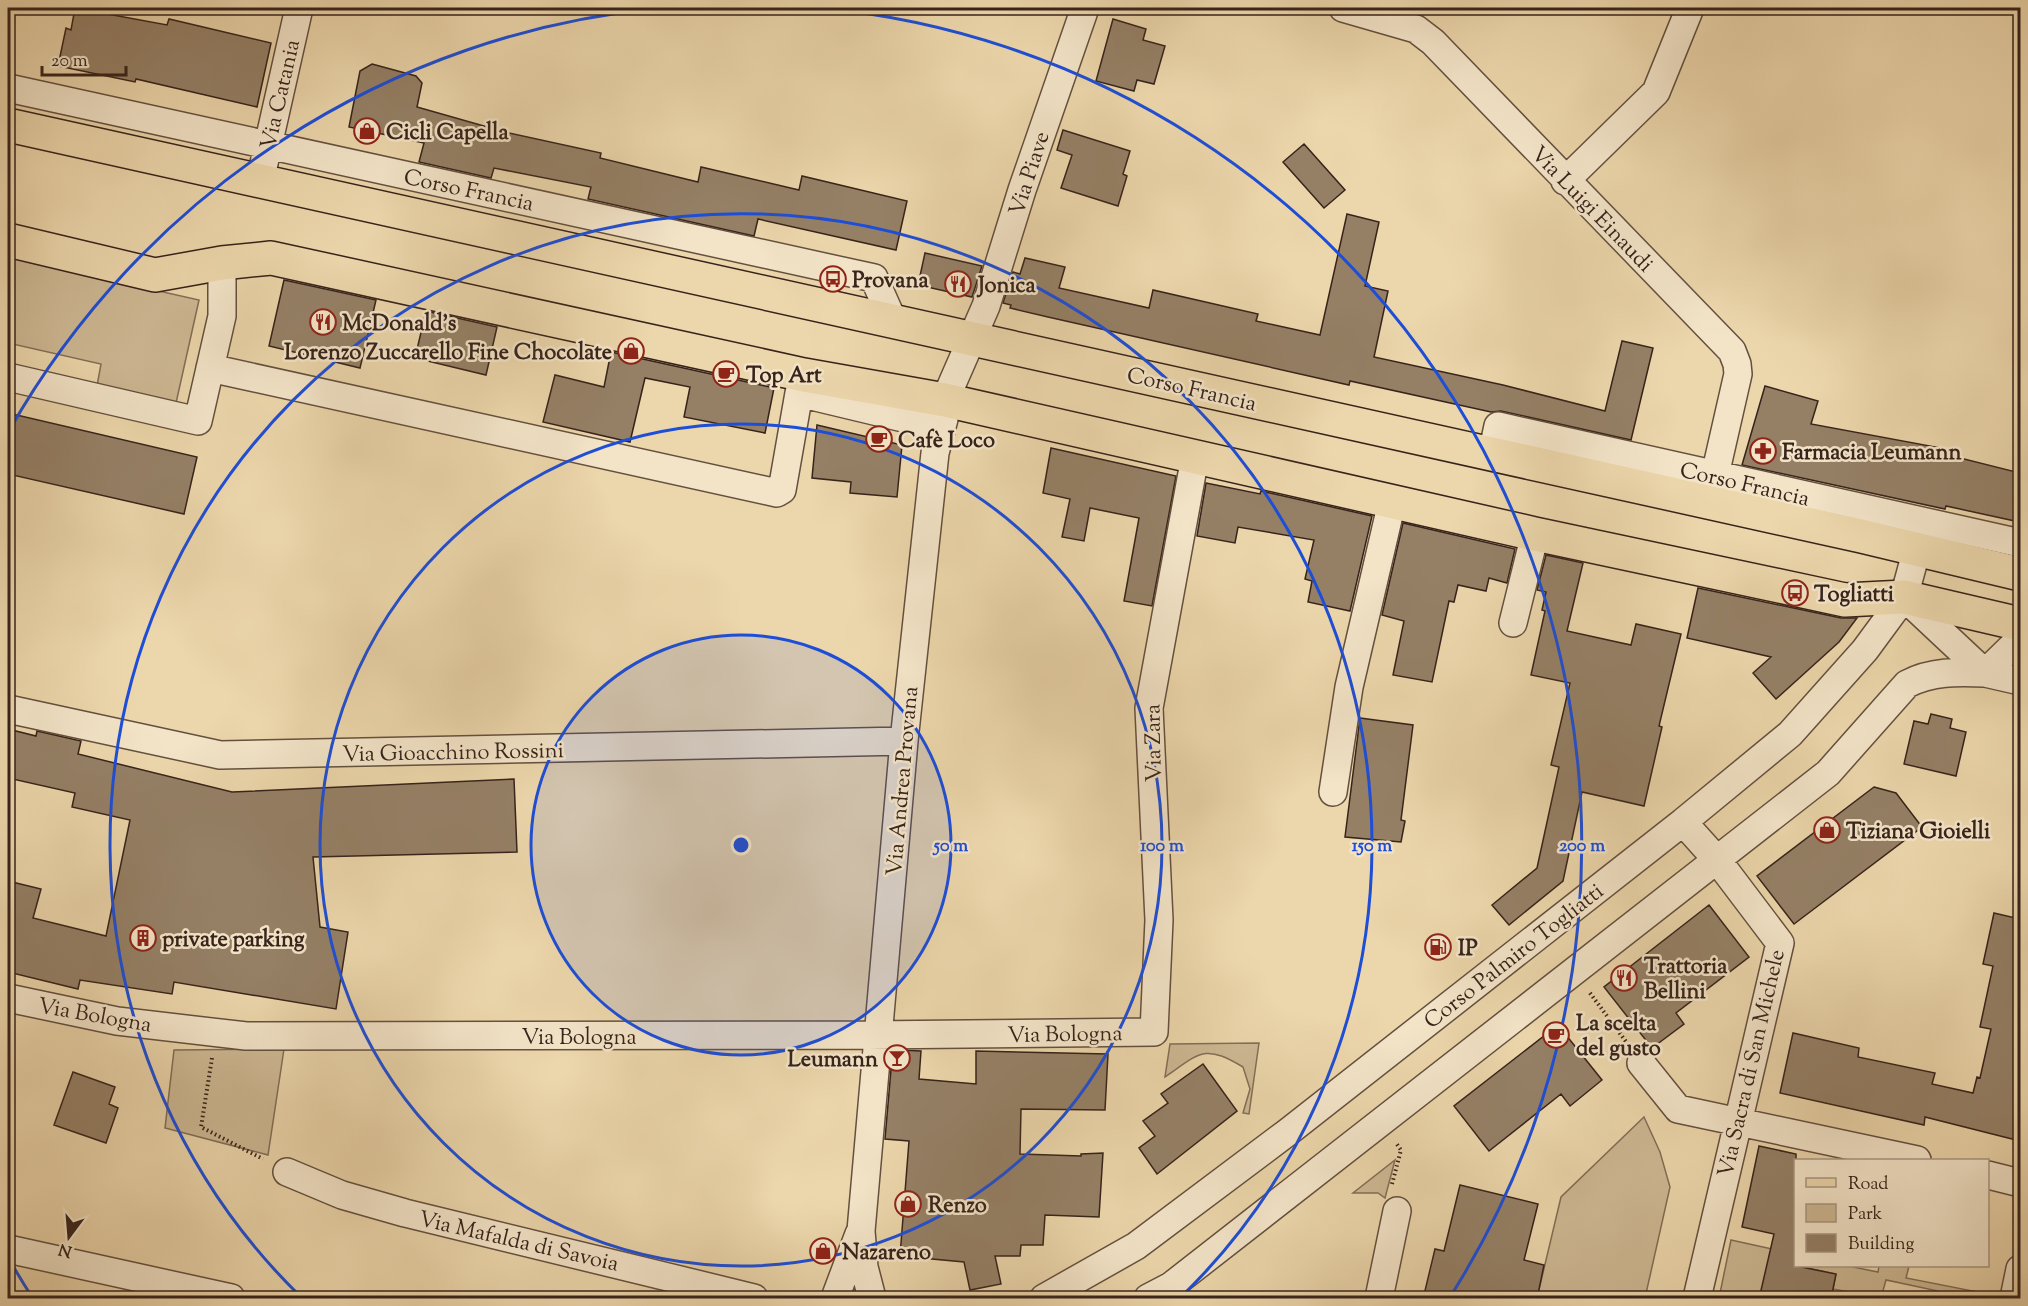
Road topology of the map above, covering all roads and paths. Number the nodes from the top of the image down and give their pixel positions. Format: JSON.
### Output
{"nodes":[{"id":1,"x":299,"y":8,"type":"edge"},
{"id":2,"x":1085,"y":8,"type":"edge"},
{"id":3,"x":1343,"y":8,"type":"edge"},
{"id":4,"x":1690,"y":8,"type":"edge"},
{"id":5,"x":13,"y":89,"type":"edge"},
{"id":6,"x":9,"y":125,"type":"edge"},
{"id":7,"x":268,"y":145,"type":"junction"},
{"id":8,"x":260,"y":181,"type":"junction"},
{"id":9,"x":1565,"y":181,"type":"junction"},
{"id":10,"x":8,"y":240,"type":"edge"},
{"id":11,"x":222,"y":263,"type":"junction"},
{"id":12,"x":893,"y":321,"type":"junction"},
{"id":13,"x":972,"y":339,"type":"junction"},
{"id":14,"x":210,"y":368,"type":"junction"},
{"id":15,"x":8,"y":377,"type":"edge"},
{"id":16,"x":801,"y":384,"type":"junction"},
{"id":17,"x":943,"y":414,"type":"junction"},
{"id":18,"x":1492,"y":454,"type":"junction"},
{"id":19,"x":1195,"y":457,"type":"junction"},
{"id":20,"x":1715,"y":476,"type":"junction"},
{"id":21,"x":1392,"y":502,"type":"junction"},
{"id":22,"x":1535,"y":534,"type":"junction"},
{"id":23,"x":2020,"y":543,"type":"edge"},
{"id":24,"x":1917,"y":549,"type":"junction"},
{"id":25,"x":2020,"y":574,"type":"edge"},
{"id":26,"x":1904,"y":597,"type":"junction"},
{"id":27,"x":1513,"y":623,"type":"dead end"},
{"id":28,"x":2020,"y":624,"type":"edge"},
{"id":29,"x":2020,"y":639,"type":"edge"},
{"id":30,"x":1985,"y":673,"type":"junction"},
{"id":31,"x":2020,"y":681,"type":"edge"},
{"id":32,"x":8,"y":709,"type":"edge"},
{"id":33,"x":904,"y":741,"type":"junction"},
{"id":34,"x":1333,"y":792,"type":"dead end"},
{"id":35,"x":1683,"y":822,"type":"junction"},
{"id":36,"x":1718,"y":861,"type":"junction"},
{"id":37,"x":1575,"y":972,"type":"junction"},
{"id":38,"x":8,"y":998,"type":"edge"},
{"id":39,"x":1154,"y":1032,"type":"joint"},
{"id":40,"x":216,"y":1033,"type":"junction"},
{"id":41,"x":877,"y":1035,"type":"junction"},
{"id":42,"x":1641,"y":1063,"type":"joint"},
{"id":43,"x":1738,"y":1122,"type":"junction"},
{"id":44,"x":1382,"y":1124,"type":"junction"},
{"id":45,"x":1908,"y":1159,"type":"edge"},
{"id":46,"x":287,"y":1172,"type":"joint"},
{"id":47,"x":1989,"y":1175,"type":"edge"},
{"id":48,"x":2020,"y":1183,"type":"edge"},
{"id":49,"x":1397,"y":1211,"type":"joint"},
{"id":50,"x":861,"y":1231,"type":"junction"},
{"id":51,"x":8,"y":1249,"type":"edge"},
{"id":52,"x":2020,"y":1269,"type":"edge"},
{"id":53,"x":231,"y":1299,"type":"edge"},
{"id":54,"x":754,"y":1299,"type":"edge"},
{"id":55,"x":835,"y":1299,"type":"edge"},
{"id":56,"x":872,"y":1299,"type":"edge"},
{"id":57,"x":1044,"y":1299,"type":"edge"},
{"id":58,"x":1148,"y":1299,"type":"edge"},
{"id":59,"x":1379,"y":1299,"type":"edge"},
{"id":60,"x":1697,"y":1299,"type":"edge"},
{"id":61,"x":2014,"y":1299,"type":"edge"}],
"edges":[{"from":1,"to":7,"type":"street","name":"Via Catania"},
{"from":2,"to":13,"type":"street","name":"Via Piave"},
{"from":3,"to":9,"type":"street","name":"Via Luigi Einaudi"},
{"from":4,"to":9,"type":"street"},
{"from":5,"to":6,"type":"street","name":"Corso Francia"},
{"from":5,"to":7,"type":"street","name":"Corso Francia"},
{"from":6,"to":8,"type":"main road","name":"Corso Francia"},
{"from":7,"to":8,"type":"street","name":"Via Catania"},
{"from":7,"to":12,"type":"street","name":"Corso Francia"},
{"from":8,"to":12,"type":"main road","name":"Corso Francia"},
{"from":9,"to":20,"type":"street","name":"Via Luigi Einaudi"},
{"from":10,"to":11,"type":"main road"},
{"from":11,"to":14,"type":"street"},
{"from":11,"to":16,"type":"main road"},
{"from":12,"to":13,"type":"main road","name":"Corso Francia"},
{"from":13,"to":17,"type":"street","name":"Via Andrea Provana"},
{"from":13,"to":18,"type":"main road","name":"Corso Francia"},
{"from":14,"to":15,"type":"street"},
{"from":14,"to":16,"type":"street"},
{"from":16,"to":17,"type":"main road"},
{"from":17,"to":19,"type":"main road"},
{"from":17,"to":33,"type":"street","name":"Via Andrea Provana"},
{"from":18,"to":20,"type":"street","name":"Corso Francia"},
{"from":18,"to":24,"type":"main road","name":"Corso Francia"},
{"from":19,"to":21,"type":"main road"},
{"from":19,"to":39,"type":"street","name":"Via Zara"},
{"from":20,"to":23,"type":"street","name":"Corso Francia"},
{"from":21,"to":22,"type":"main road"},
{"from":21,"to":34,"type":"street"},
{"from":22,"to":26,"type":"main road"},
{"from":22,"to":27,"type":"street"},
{"from":24,"to":25,"type":"main road","name":"Corso Francia"},
{"from":24,"to":26,"type":"street","name":"Corso Palmiro Togliatti"},
{"from":26,"to":28,"type":"main road"},
{"from":26,"to":30,"type":"street"},
{"from":26,"to":35,"type":"street","name":"Corso Palmiro Togliatti"},
{"from":29,"to":30,"type":"street"},
{"from":30,"to":31,"type":"street"},
{"from":30,"to":36,"type":"street"},
{"from":32,"to":33,"type":"street","name":"Via Gioacchino Rossini"},
{"from":33,"to":41,"type":"street","name":"Via Andrea Provana"},
{"from":35,"to":36,"type":"street","name":"Via Sacra di San Michele"},
{"from":35,"to":57,"type":"street","name":"Corso Palmiro Togliatti"},
{"from":36,"to":37,"type":"street"},
{"from":36,"to":43,"type":"street","name":"Via Sacra di San Michele"},
{"from":37,"to":42,"type":"path"},
{"from":37,"to":44,"type":"street"},
{"from":38,"to":40,"type":"street","name":"Via Bologna"},
{"from":39,"to":41,"type":"street","name":"Via Bologna"},
{"from":40,"to":41,"type":"street","name":"Via Bologna"},
{"from":40,"to":46,"type":"path"},
{"from":41,"to":50,"type":"street","name":"Via Andrea Provana"},
{"from":42,"to":43,"type":"street"},
{"from":43,"to":45,"type":"street"},
{"from":43,"to":60,"type":"street","name":"Via Sacra di San Michele"},
{"from":44,"to":49,"type":"path"},
{"from":44,"to":58,"type":"street"},
{"from":46,"to":54,"type":"street","name":"Via Mafalda di Savoia"},
{"from":47,"to":48,"type":"street"},
{"from":49,"to":59,"type":"street"},
{"from":50,"to":55,"type":"street","name":"Via Andrea Provana"},
{"from":50,"to":56,"type":"street","name":"Via Andrea Provana"},
{"from":51,"to":53,"type":"street"},
{"from":52,"to":61,"type":"street"}]}
